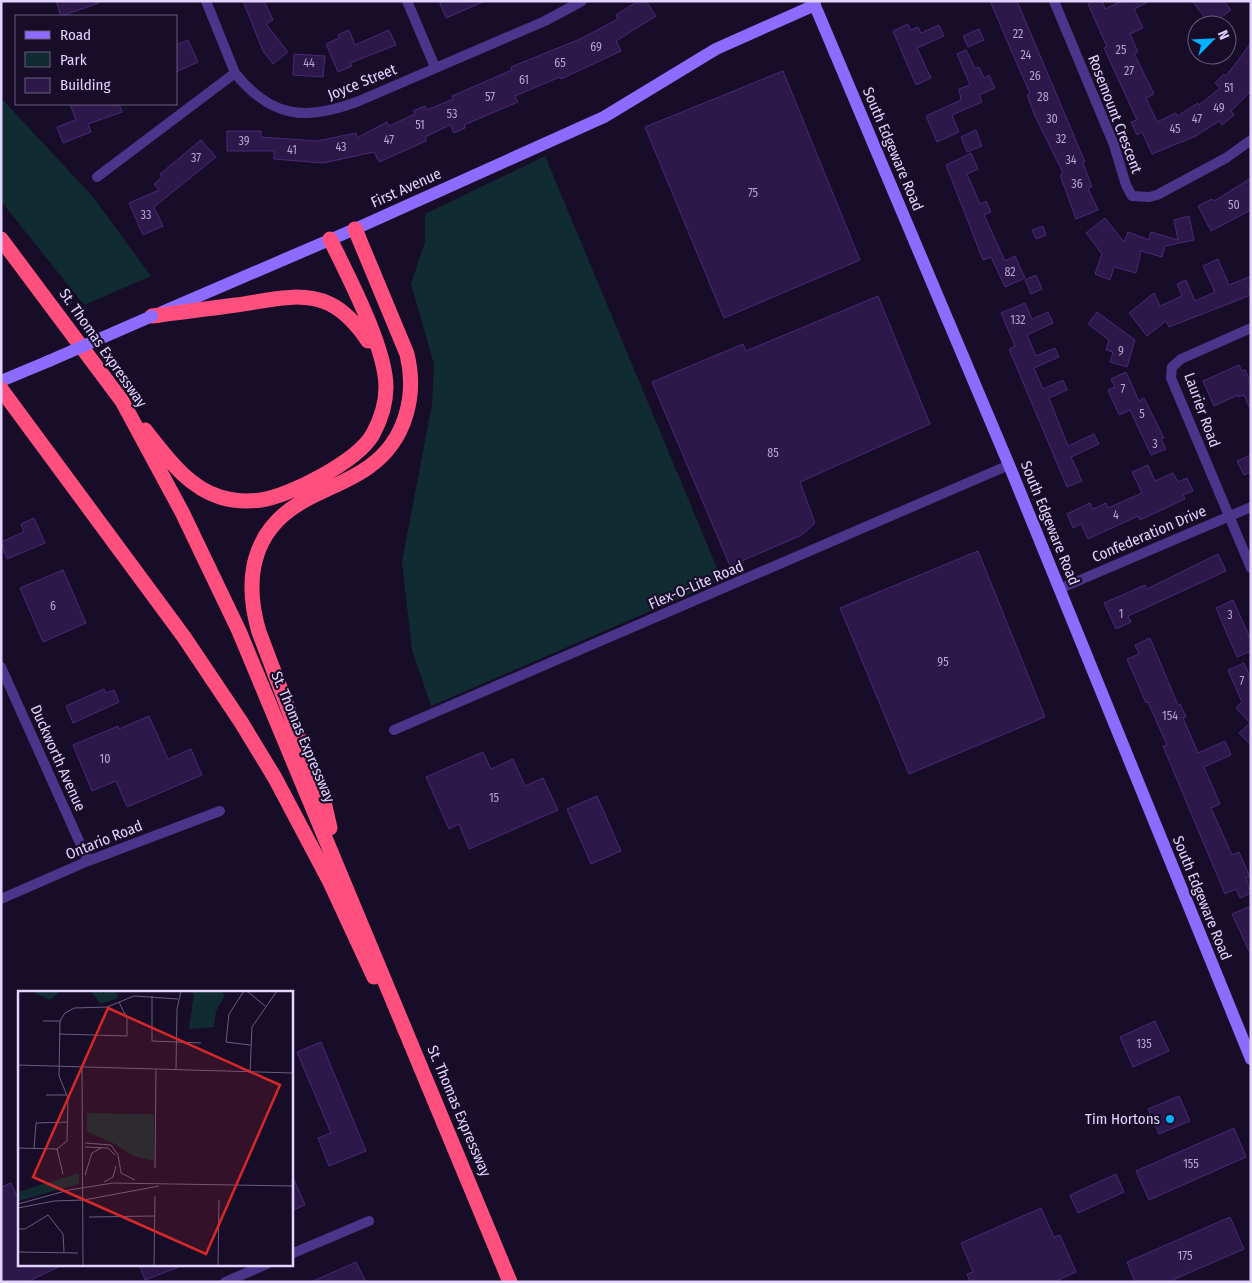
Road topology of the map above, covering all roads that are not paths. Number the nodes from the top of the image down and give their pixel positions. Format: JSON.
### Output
{"nodes":[{"id":1,"x":206,"y":1,"type":"edge"},
{"id":2,"x":407,"y":1,"type":"edge"},
{"id":3,"x":582,"y":1,"type":"edge"},
{"id":4,"x":1054,"y":1,"type":"edge"},
{"id":5,"x":814,"y":3,"type":"edge"},
{"id":6,"x":435,"y":67,"type":"junction"},
{"id":7,"x":235,"y":73,"type":"junction"},
{"id":8,"x":1251,"y":140,"type":"edge"},
{"id":9,"x":97,"y":177,"type":"dead end"},
{"id":10,"x":355,"y":228,"type":"junction"},
{"id":11,"x":1,"y":239,"type":"edge"},
{"id":12,"x":330,"y":239,"type":"junction"},
{"id":13,"x":152,"y":316,"type":"junction"},
{"id":14,"x":1251,"y":328,"type":"edge"},
{"id":15,"x":384,"y":375,"type":"junction"},
{"id":16,"x":1,"y":381,"type":"edge"},
{"id":17,"x":1,"y":389,"type":"edge"},
{"id":18,"x":122,"y":402,"type":"junction"},
{"id":19,"x":1009,"y":465,"type":"junction"},
{"id":20,"x":1251,"y":507,"type":"edge"},
{"id":21,"x":1229,"y":516,"type":"junction"},
{"id":22,"x":1251,"y":568,"type":"edge"},
{"id":23,"x":1058,"y":590,"type":"junction"},
{"id":24,"x":1,"y":668,"type":"edge"},
{"id":25,"x":394,"y":730,"type":"dead end"},
{"id":26,"x":220,"y":811,"type":"dead end"},
{"id":27,"x":88,"y":861,"type":"junction"},
{"id":28,"x":339,"y":869,"type":"junction"},
{"id":29,"x":1,"y":899,"type":"edge"},
{"id":30,"x":1251,"y":1059,"type":"edge"},
{"id":31,"x":475,"y":1193,"type":"junction"},
{"id":32,"x":369,"y":1221,"type":"dead end"},
{"id":33,"x":292,"y":1254,"type":"edge"},
{"id":34,"x":262,"y":1266,"type":"edge"},
{"id":35,"x":225,"y":1282,"type":"edge"},
{"id":36,"x":510,"y":1282,"type":"edge"}],
"edges":[{"from":1,"to":7,"type":"street"},
{"from":2,"to":6,"type":"street"},
{"from":3,"to":6,"type":"street","name":"Joyce Street"},
{"from":4,"to":8,"type":"street","name":"Rosemount Crescent"},
{"from":5,"to":10,"type":"main road","name":"First Avenue"},
{"from":5,"to":19,"type":"main road","name":"South Edgeware Road"},
{"from":6,"to":7,"type":"street","name":"Joyce Street"},
{"from":7,"to":9,"type":"street"},
{"from":10,"to":12,"type":"main road","name":"First Avenue"},
{"from":10,"to":28,"type":"highway"},
{"from":11,"to":18,"type":"highway","name":"St. Thomas Expressway"},
{"from":12,"to":13,"type":"main road","name":"First Avenue"},
{"from":12,"to":15,"type":"highway"},
{"from":13,"to":15,"type":"highway"},
{"from":13,"to":16,"type":"main road","name":"First Avenue","bridge":true},
{"from":14,"to":21,"type":"street","name":"Laurier Road"},
{"from":15,"to":18,"type":"highway"},
{"from":17,"to":31,"type":"highway"},
{"from":18,"to":28,"type":"highway","name":"St. Thomas Expressway"},
{"from":19,"to":23,"type":"main road","name":"South Edgeware Road"},
{"from":19,"to":25,"type":"street","name":"Flex-O-Lite Road"},
{"from":20,"to":21,"type":"street","name":"Confederation Drive"},
{"from":21,"to":22,"type":"street"},
{"from":21,"to":23,"type":"street","name":"Confederation Drive"},
{"from":23,"to":30,"type":"main road","name":"South Edgeware Road"},
{"from":24,"to":27,"type":"street","name":"Duckworth Avenue"},
{"from":26,"to":27,"type":"street","name":"Ontario Road"},
{"from":27,"to":29,"type":"street","name":"Ontario Road"},
{"from":28,"to":31,"type":"highway","name":"St. Thomas Expressway"},
{"from":31,"to":36,"type":"highway","name":"St. Thomas Expressway"},
{"from":32,"to":33,"type":"street"},
{"from":34,"to":35,"type":"street"}]}
